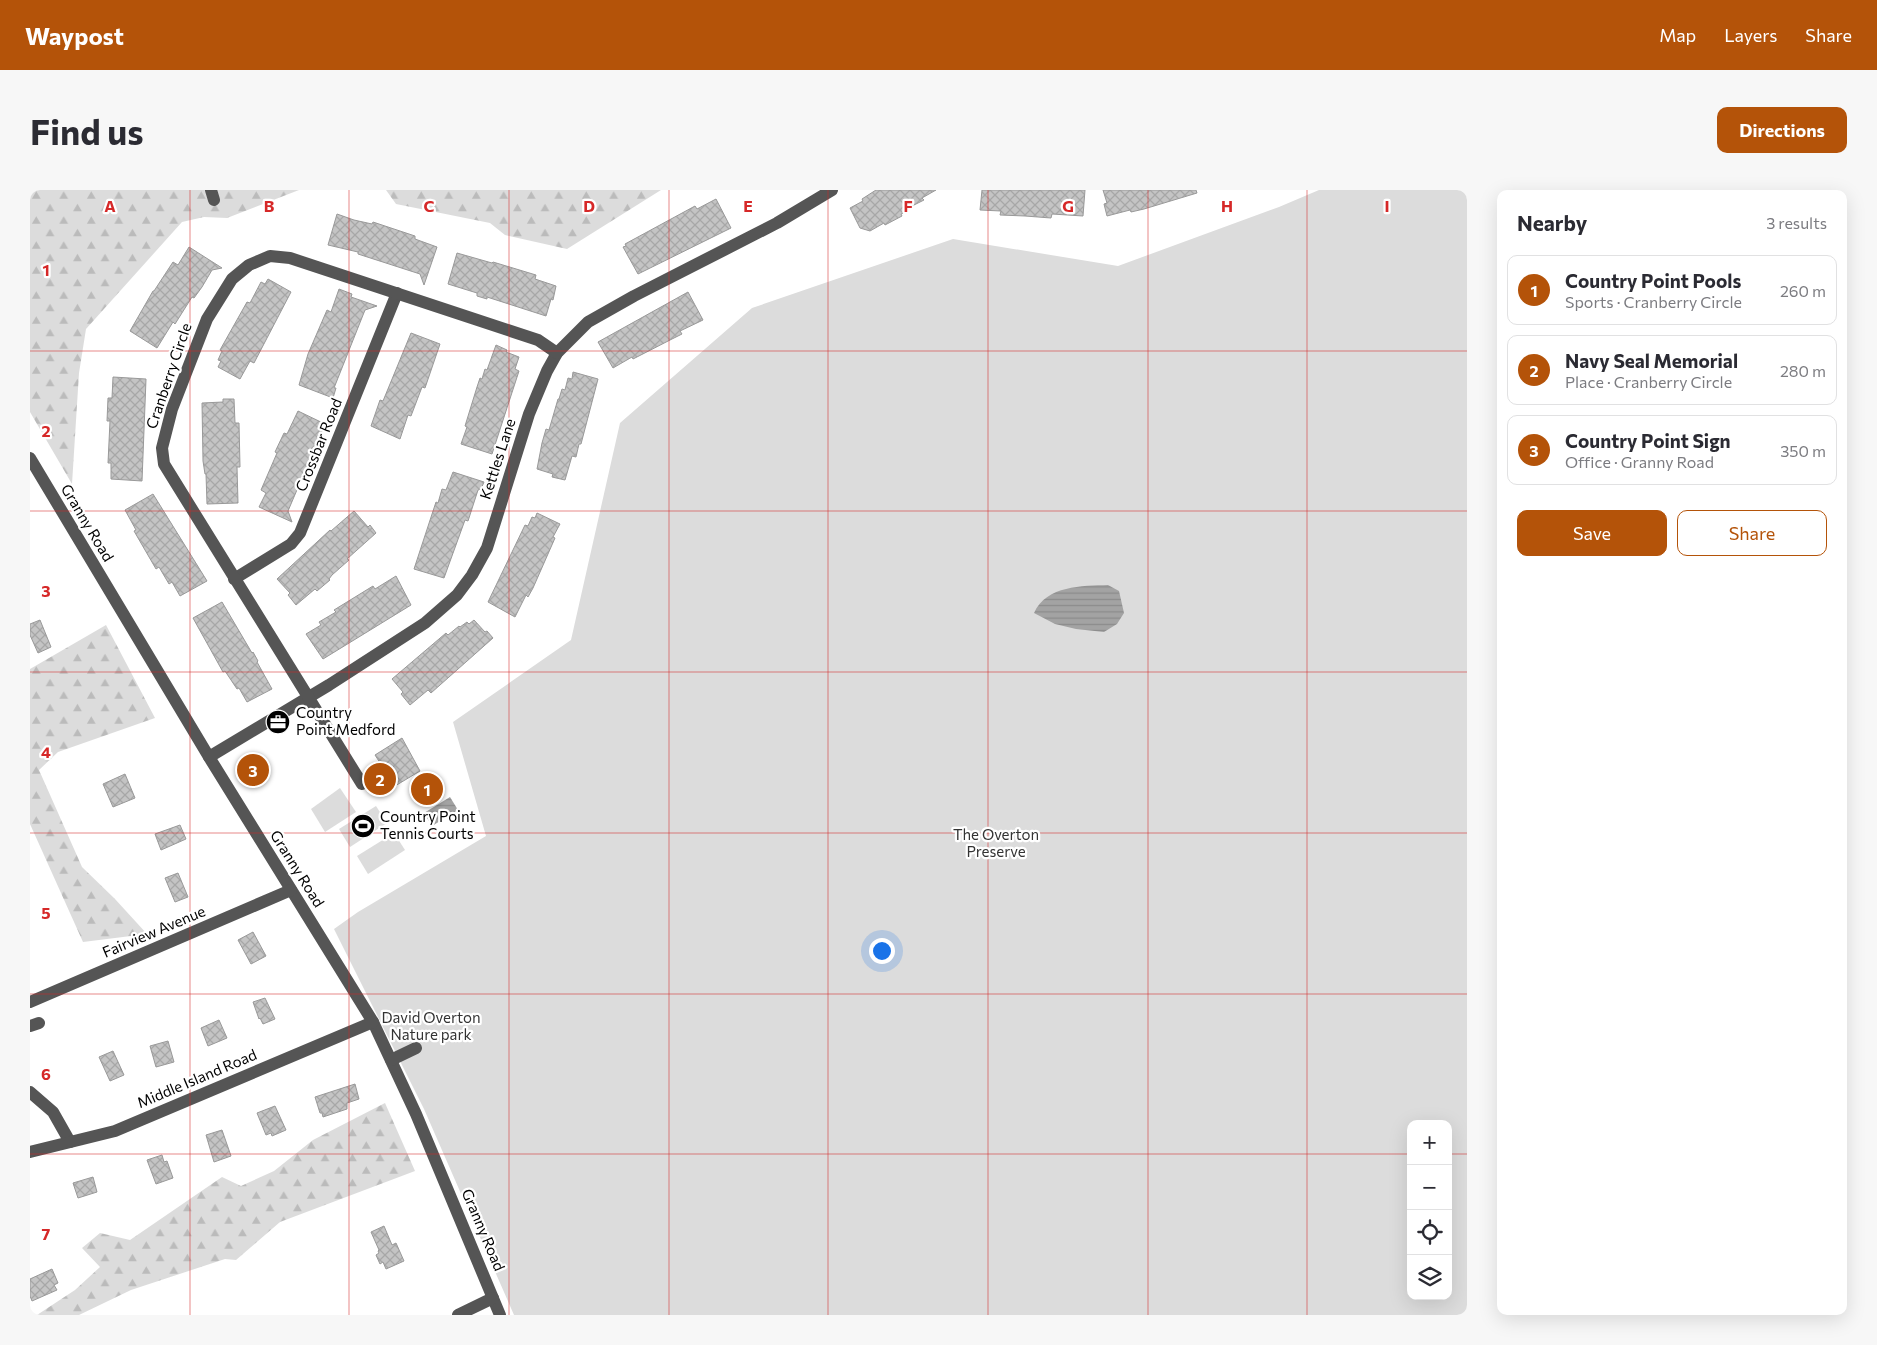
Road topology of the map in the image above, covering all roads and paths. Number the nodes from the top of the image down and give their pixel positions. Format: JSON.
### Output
{"nodes":[{"id":1,"x":832,"y":190,"type":"edge"},
{"id":2,"x":397,"y":293,"type":"junction"},
{"id":3,"x":557,"y":352,"type":"junction"},
{"id":4,"x":30,"y":458,"type":"edge"},
{"id":5,"x":234,"y":579,"type":"junction"},
{"id":6,"x":309,"y":696,"type":"junction"},
{"id":7,"x":209,"y":756,"type":"junction"},
{"id":8,"x":362,"y":784,"type":"dead end"},
{"id":9,"x":292,"y":890,"type":"junction"},
{"id":10,"x":30,"y":1002,"type":"edge"},
{"id":11,"x":373,"y":1022,"type":"junction"},
{"id":12,"x":416,"y":1048,"type":"dead end"},
{"id":13,"x":391,"y":1060,"type":"junction"},
{"id":14,"x":30,"y":1092,"type":"edge"},
{"id":15,"x":70,"y":1142,"type":"junction"},
{"id":16,"x":30,"y":1152,"type":"edge"},
{"id":17,"x":493,"y":1298,"type":"junction"},
{"id":18,"x":458,"y":1315,"type":"edge"},
{"id":19,"x":500,"y":1315,"type":"edge"}],
"edges":[{"from":1,"to":3,"type":"street","name":"Kettles Lane"},
{"from":2,"to":3,"type":"street","name":"Cranberry Circle"},
{"from":2,"to":5,"type":"street","name":"Crossbar Road"},
{"from":2,"to":5,"type":"street","name":"Cranberry Circle"},
{"from":3,"to":6,"type":"street","name":"Kettles Lane"},
{"from":4,"to":7,"type":"street","name":"Granny Road"},
{"from":5,"to":6,"type":"street","name":"Cranberry Circle"},
{"from":6,"to":7,"type":"street","name":"Kettles Lane"},
{"from":6,"to":8,"type":"street","name":"Cranberry Circle"},
{"from":7,"to":9,"type":"street","name":"Granny Road"},
{"from":9,"to":10,"type":"street","name":"Fairview Avenue"},
{"from":9,"to":11,"type":"street","name":"Granny Road"},
{"from":11,"to":13,"type":"street","name":"Granny Road"},
{"from":11,"to":15,"type":"street","name":"Middle Island Road"},
{"from":12,"to":13,"type":"street"},
{"from":13,"to":17,"type":"street","name":"Granny Road"},
{"from":14,"to":15,"type":"street"},
{"from":15,"to":16,"type":"street","name":"Middle Island Road"},
{"from":17,"to":18,"type":"street"},
{"from":17,"to":19,"type":"street","name":"Granny Road"}]}
